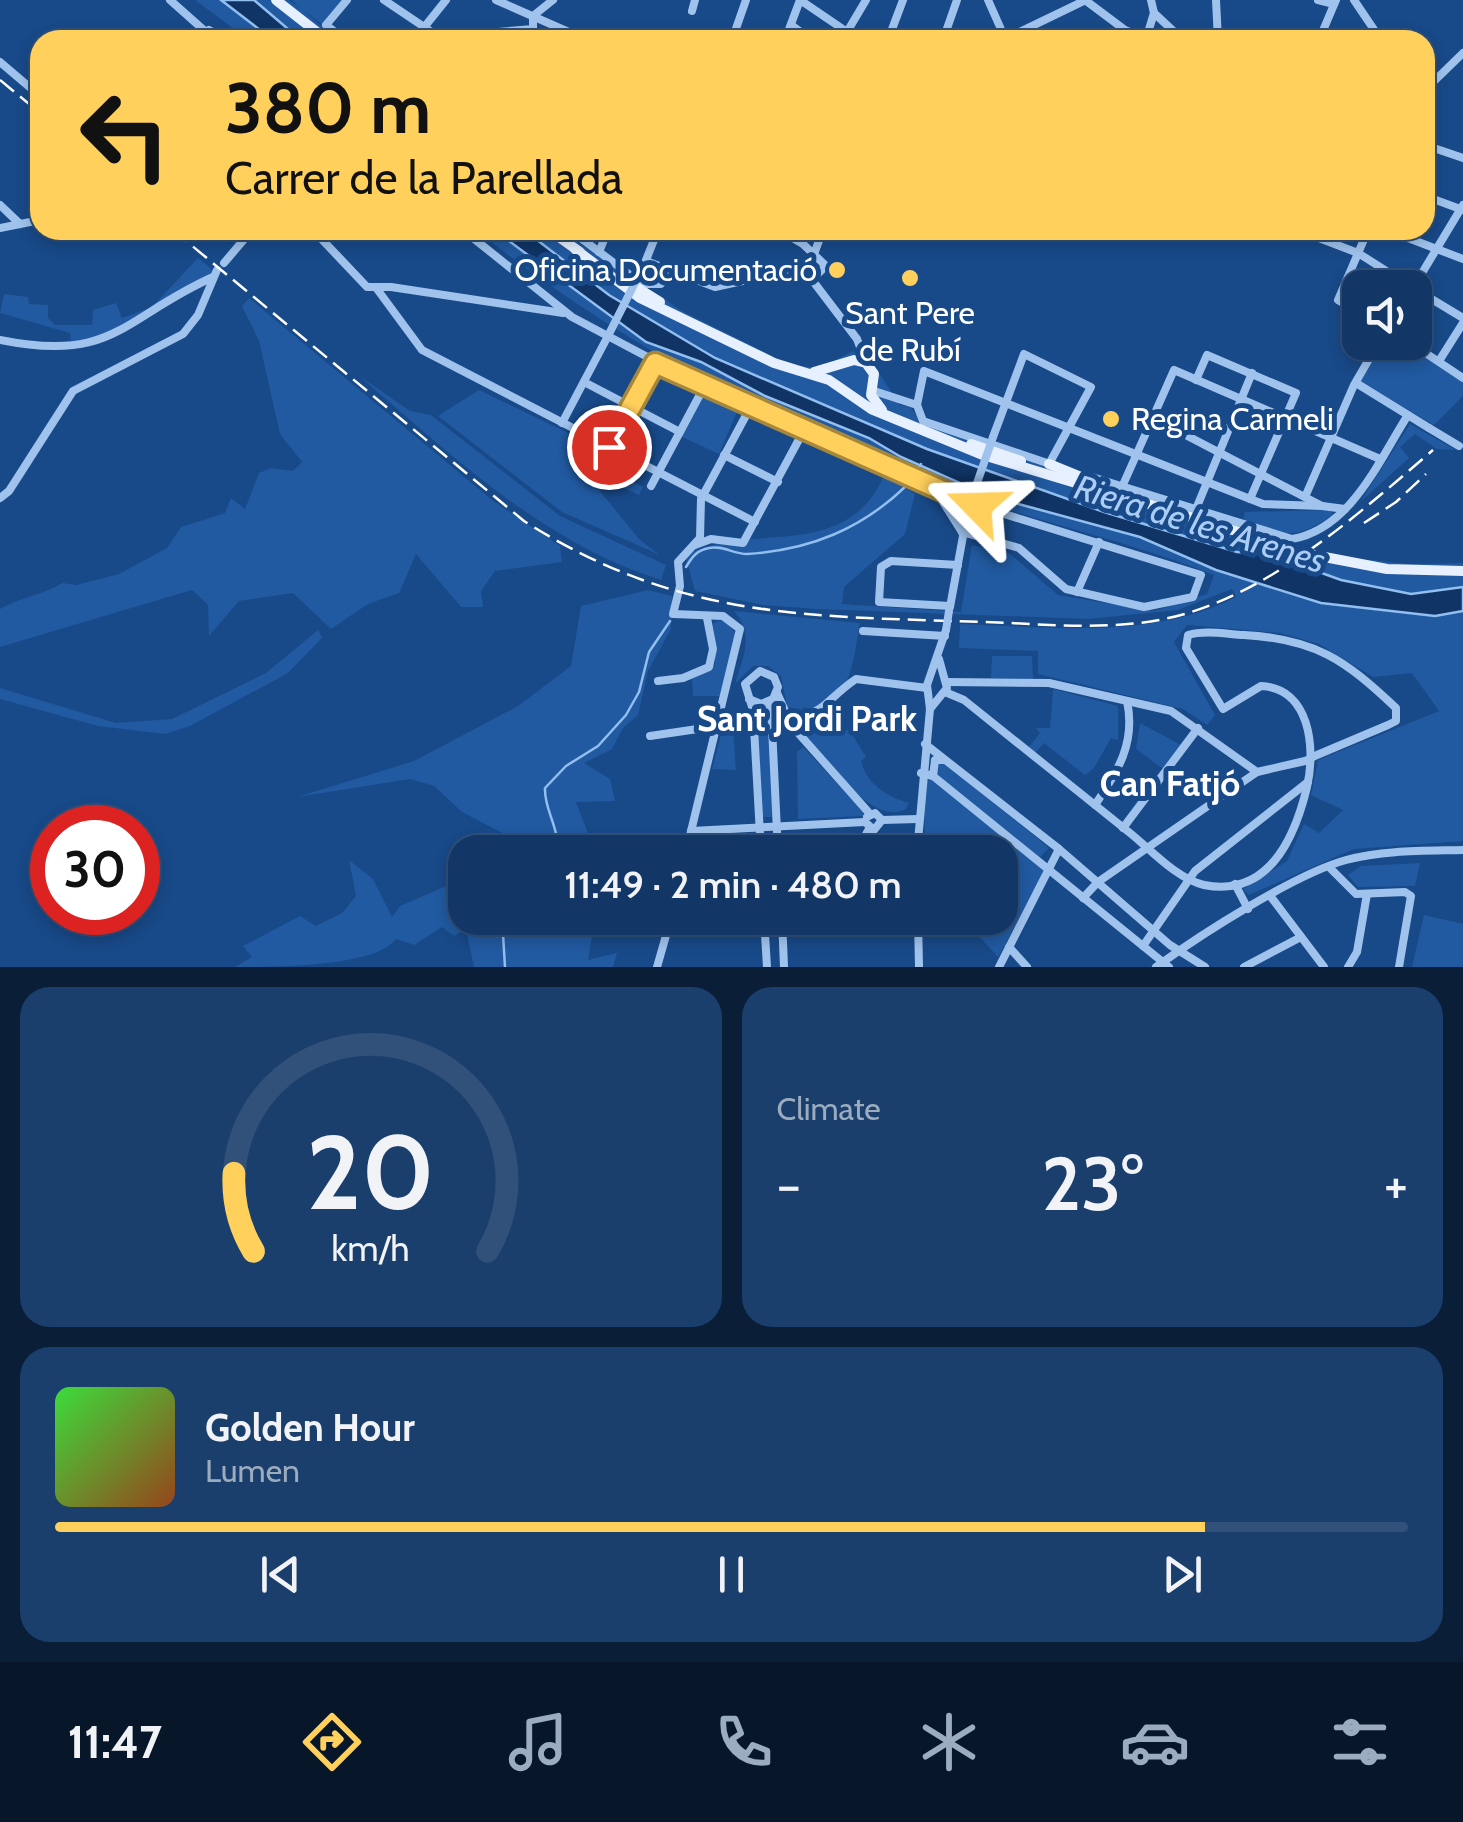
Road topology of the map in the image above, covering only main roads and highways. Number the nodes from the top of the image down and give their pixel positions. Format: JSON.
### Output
{"nodes":[{"id":1,"x":276,"y":0,"type":"edge"},
{"id":2,"x":314,"y":30,"type":"edge"},
{"id":3,"x":563,"y":240,"type":"edge"},
{"id":4,"x":854,"y":363,"type":"junction"},
{"id":5,"x":803,"y":373,"type":"junction"},
{"id":6,"x":872,"y":384,"type":"junction"},
{"id":7,"x":838,"y":386,"type":"junction"},
{"id":8,"x":850,"y":397,"type":"junction"},
{"id":9,"x":886,"y":414,"type":"junction"},
{"id":10,"x":1049,"y":464,"type":"road end"},
{"id":11,"x":1135,"y":500,"type":"junction"},
{"id":12,"x":1294,"y":550,"type":"dead end"},
{"id":13,"x":1308,"y":554,"type":"dead end"},
{"id":14,"x":1463,"y":570,"type":"edge"}],
"edges":[{"from":1,"to":2,"type":"main road"},
{"from":3,"to":5,"type":"main road"},
{"from":4,"to":5,"type":"main road"},
{"from":4,"to":6,"type":"main road"},
{"from":4,"to":7,"type":"main road"},
{"from":5,"to":7,"type":"main road"},
{"from":6,"to":8,"type":"main road"},
{"from":6,"to":9,"type":"main road"},
{"from":7,"to":8,"type":"main road"},
{"from":8,"to":9,"type":"main road"},
{"from":9,"to":11,"type":"main road"},
{"from":10,"to":11,"type":"main road"},
{"from":11,"to":12,"type":"main road"},
{"from":13,"to":14,"type":"main road"}]}
